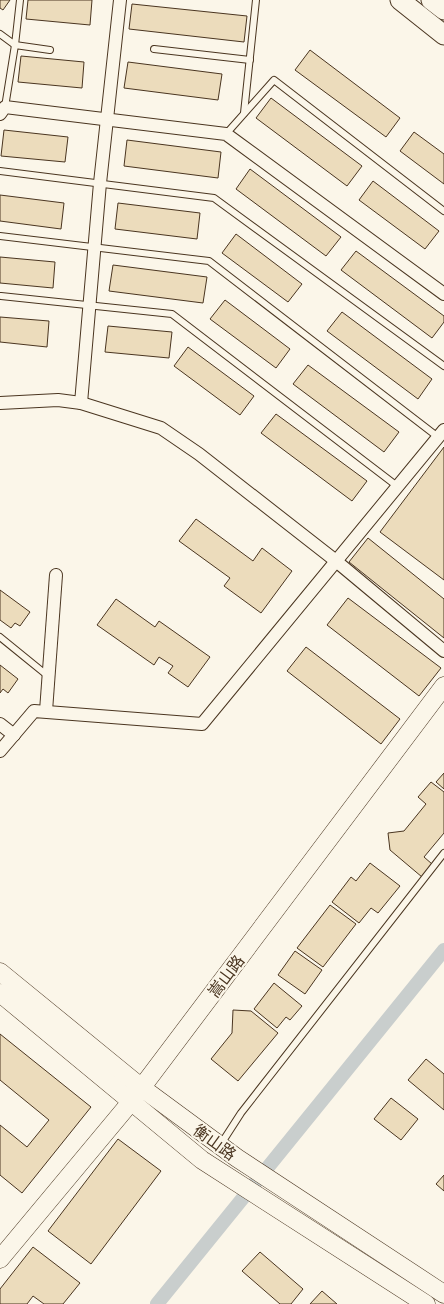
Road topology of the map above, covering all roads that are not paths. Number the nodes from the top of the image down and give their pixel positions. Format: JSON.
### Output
{"nodes":[{"id":1,"x":20,"y":0,"type":"edge"},
{"id":2,"x":120,"y":0,"type":"edge"},
{"id":3,"x":256,"y":0,"type":"edge"},
{"id":4,"x":400,"y":0,"type":"edge"},
{"id":5,"x":431,"y":0,"type":"edge"},
{"id":6,"x":444,"y":10,"type":"edge"},
{"id":7,"x":0,"y":34,"type":"edge"},
{"id":8,"x":444,"y":35,"type":"edge"},
{"id":9,"x":15,"y":45,"type":"junction"},
{"id":10,"x":154,"y":49,"type":"dead end"},
{"id":11,"x":50,"y":50,"type":"dead end"},
{"id":12,"x":250,"y":60,"type":"junction"},
{"id":13,"x":2,"y":110,"type":"edge"},
{"id":14,"x":244,"y":114,"type":"junction"},
{"id":15,"x":108,"y":120,"type":"junction"},
{"id":16,"x":226,"y":134,"type":"junction"},
{"id":17,"x":0,"y":170,"type":"edge"},
{"id":18,"x":100,"y":183,"type":"junction"},
{"id":19,"x":444,"y":211,"type":"edge"},
{"id":20,"x":0,"y":236,"type":"edge"},
{"id":21,"x":95,"y":248,"type":"junction"},
{"id":22,"x":444,"y":294,"type":"edge"},
{"id":23,"x":1,"y":296,"type":"edge"},
{"id":24,"x":90,"y":305,"type":"junction"},
{"id":25,"x":444,"y":366,"type":"edge"},
{"id":26,"x":0,"y":403,"type":"edge"},
{"id":27,"x":81,"y":403,"type":"junction"},
{"id":28,"x":441,"y":434,"type":"edge"},
{"id":29,"x":397,"y":486,"type":"junction"},
{"id":30,"x":336,"y":561,"type":"junction"},
{"id":31,"x":56,"y":575,"type":"dead end"},
{"id":32,"x":0,"y":636,"type":"edge"},
{"id":33,"x":444,"y":651,"type":"edge"},
{"id":34,"x":49,"y":676,"type":"junction"},
{"id":35,"x":444,"y":686,"type":"edge"},
{"id":36,"x":46,"y":711,"type":"junction"},
{"id":37,"x":0,"y":724,"type":"edge"},
{"id":38,"x":14,"y":735,"type":"junction"},
{"id":39,"x":0,"y":751,"type":"edge"},
{"id":40,"x":444,"y":853,"type":"edge"},
{"id":41,"x":0,"y":972,"type":"edge"},
{"id":42,"x":0,"y":993,"type":"edge"},
{"id":43,"x":142,"y":1088,"type":"junction"},
{"id":44,"x":130,"y":1103,"type":"junction"},
{"id":45,"x":220,"y":1145,"type":"junction"},
{"id":46,"x":0,"y":1259,"type":"edge"},
{"id":47,"x":444,"y":1294,"type":"edge"},
{"id":48,"x":426,"y":1304,"type":"edge"}],
"edges":[{"from":1,"to":9,"type":"lane"},
{"from":2,"to":15,"type":"street"},
{"from":3,"to":12,"type":"lane"},
{"from":4,"to":8,"type":"main road"},
{"from":5,"to":6,"type":"main road"},
{"from":7,"to":9,"type":"lane"},
{"from":9,"to":11,"type":"lane"},
{"from":9,"to":13,"type":"lane"},
{"from":10,"to":12,"type":"lane"},
{"from":12,"to":14,"type":"lane"},
{"from":13,"to":15,"type":"street"},
{"from":14,"to":16,"type":"lane"},
{"from":14,"to":19,"type":"lane"},
{"from":15,"to":16,"type":"street"},
{"from":15,"to":18,"type":"street"},
{"from":16,"to":22,"type":"street"},
{"from":17,"to":18,"type":"lane"},
{"from":18,"to":21,"type":"street"},
{"from":18,"to":25,"type":"lane"},
{"from":20,"to":21,"type":"lane"},
{"from":21,"to":24,"type":"street"},
{"from":21,"to":28,"type":"lane"},
{"from":23,"to":24,"type":"lane"},
{"from":24,"to":27,"type":"street"},
{"from":24,"to":29,"type":"lane"},
{"from":26,"to":27,"type":"street"},
{"from":27,"to":30,"type":"street"},
{"from":28,"to":29,"type":"street"},
{"from":29,"to":30,"type":"street"},
{"from":30,"to":33,"type":"street"},
{"from":30,"to":36,"type":"street"},
{"from":31,"to":34,"type":"street"},
{"from":32,"to":34,"type":"lane"},
{"from":34,"to":36,"type":"street"},
{"from":35,"to":43,"type":"street","name":"嵩山路"},
{"from":36,"to":38,"type":"street"},
{"from":37,"to":38,"type":"street"},
{"from":38,"to":39,"type":"street"},
{"from":40,"to":45,"type":"lane"},
{"from":41,"to":43,"type":"street","name":"衡山路"},
{"from":42,"to":44,"type":"street","name":"衡山路"},
{"from":43,"to":44,"type":"street","name":"嵩山路"},
{"from":43,"to":45,"type":"street","name":"衡山路"},
{"from":44,"to":46,"type":"street","name":"嵩山路"},
{"from":44,"to":48,"type":"street","name":"衡山路"},
{"from":45,"to":47,"type":"street","name":"衡山路"}]}
